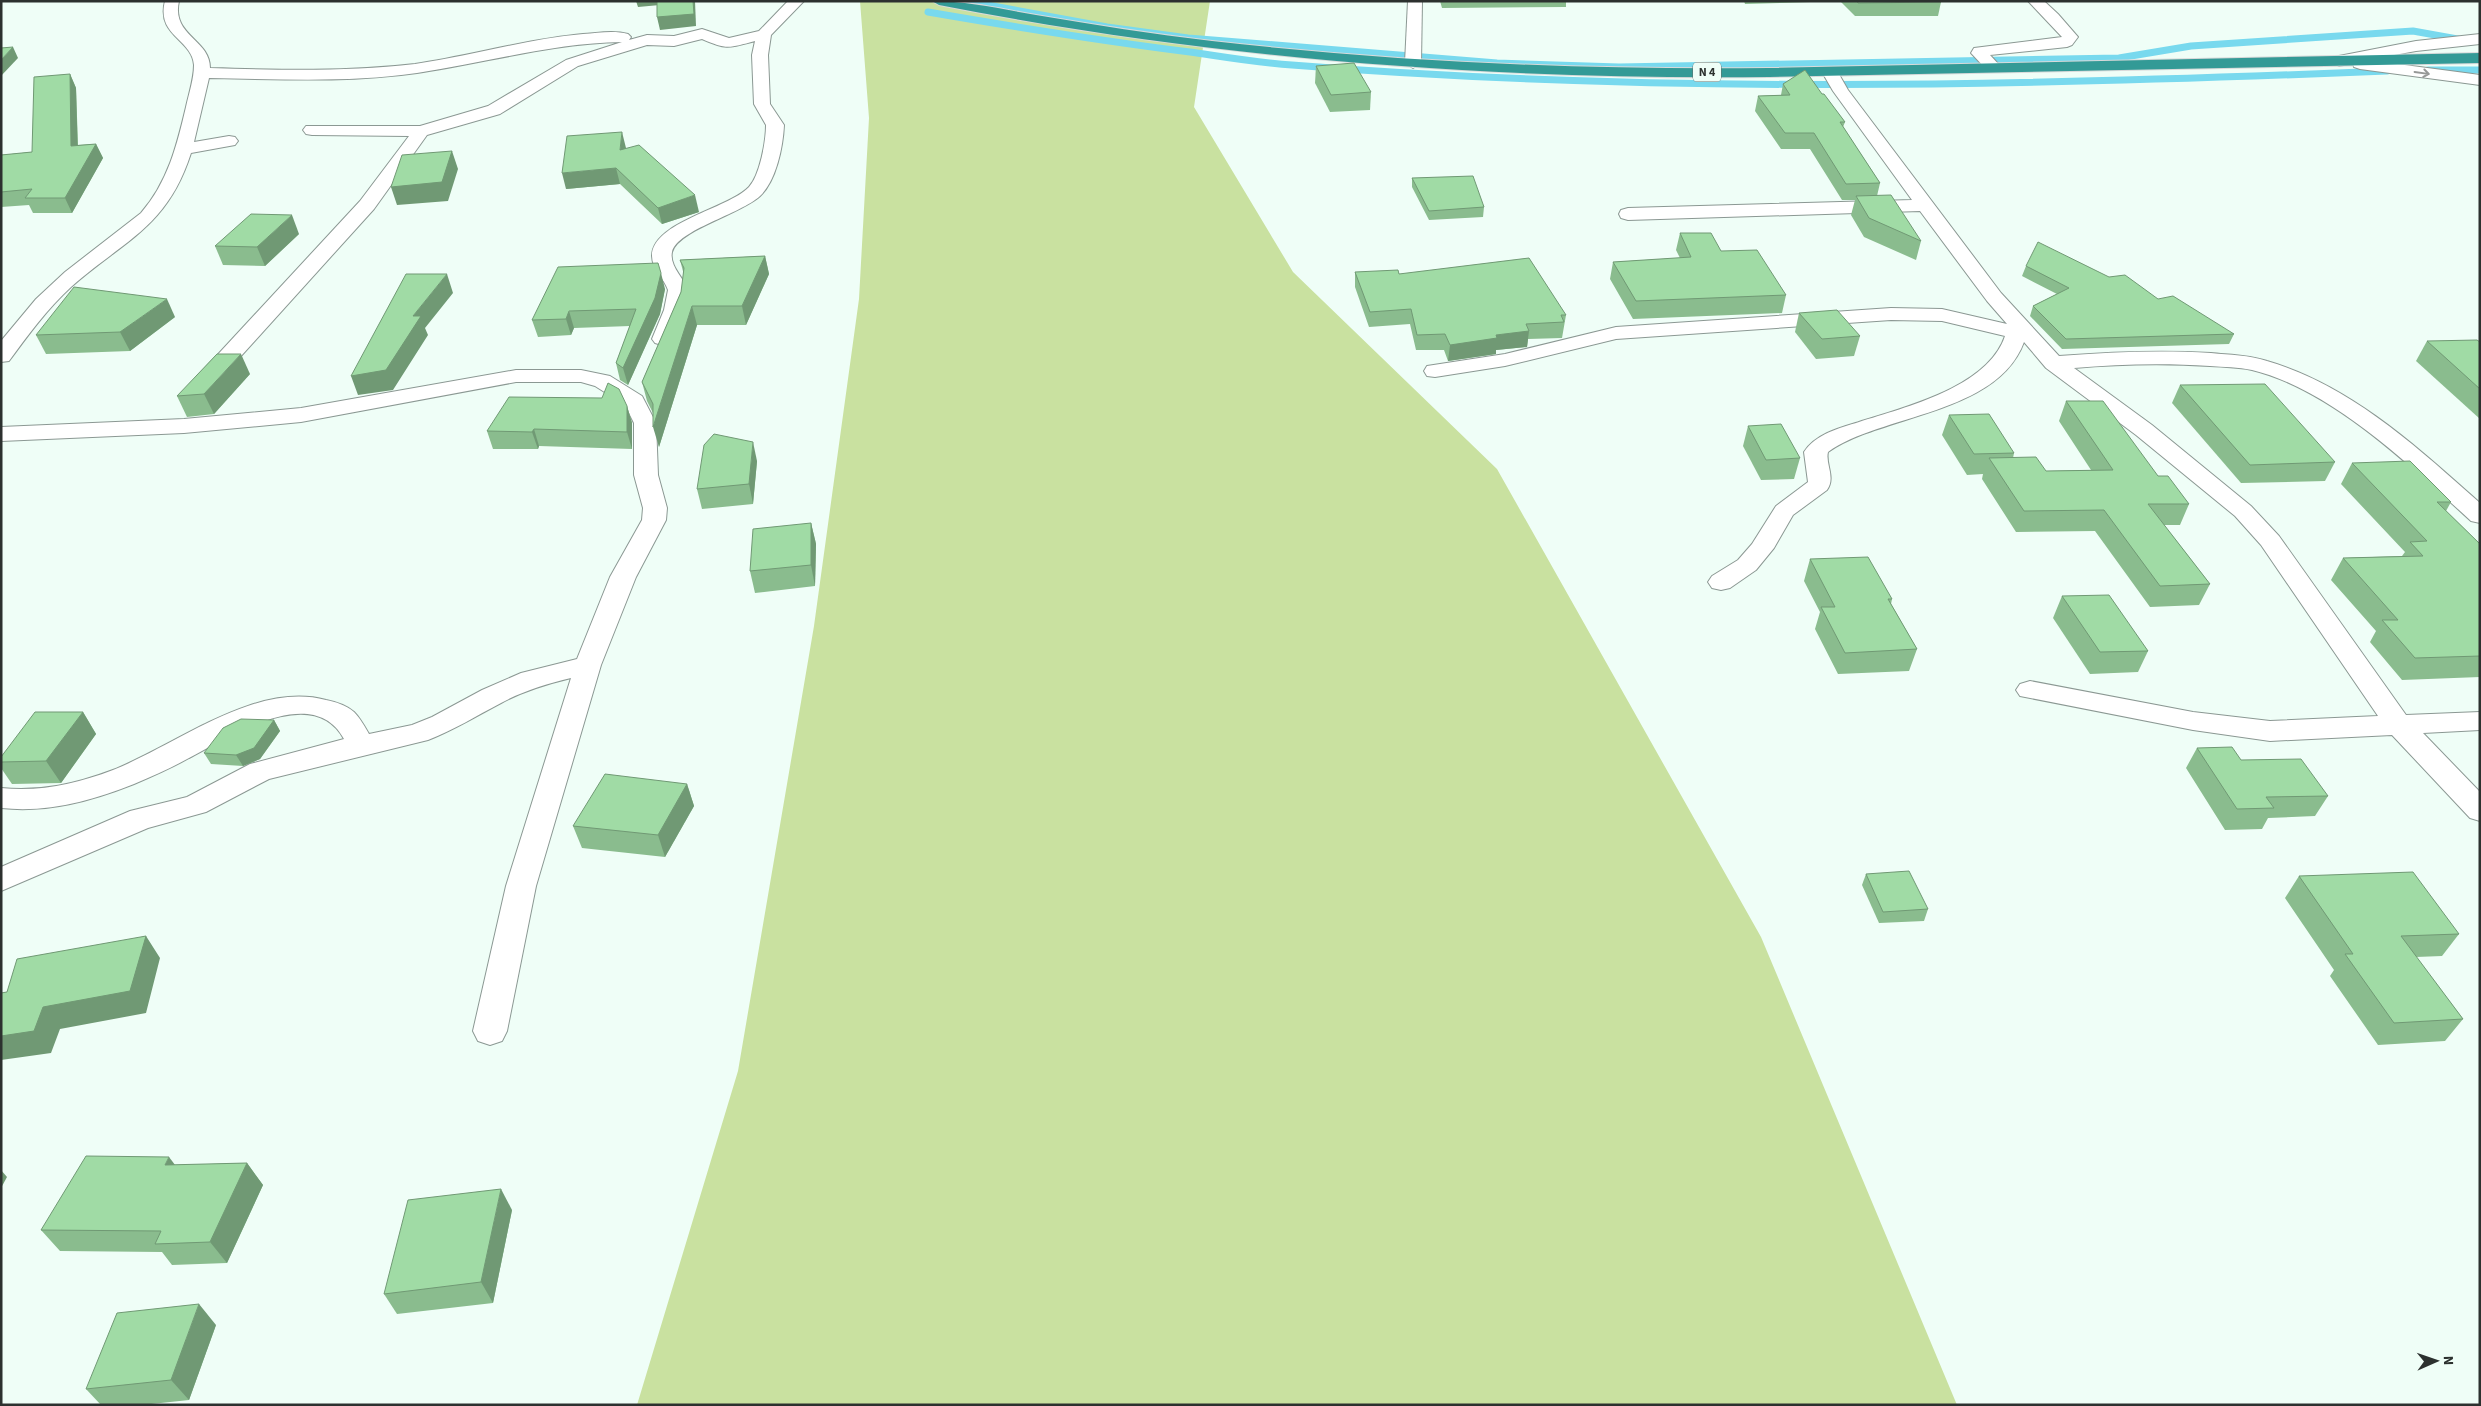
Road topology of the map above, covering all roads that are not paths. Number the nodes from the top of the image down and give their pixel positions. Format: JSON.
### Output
{"nodes":[{"id":1,"x":172,"y":1,"type":"edge"},
{"id":2,"x":797,"y":1,"type":"edge"},
{"id":3,"x":939,"y":1,"type":"edge"},
{"id":4,"x":1415,"y":1,"type":"edge"},
{"id":5,"x":2035,"y":1,"type":"edge"},
{"id":6,"x":764,"y":34,"type":"junction"},
{"id":7,"x":2480,"y":39,"type":"edge"},
{"id":8,"x":647,"y":40,"type":"junction"},
{"id":9,"x":2480,"y":58,"type":"edge"},
{"id":10,"x":2339,"y":62,"type":"junction"},
{"id":11,"x":1413,"y":63,"type":"junction"},
{"id":12,"x":1993,"y":68,"type":"junction"},
{"id":13,"x":1830,"y":72,"type":"junction"},
{"id":14,"x":202,"y":73,"type":"junction"},
{"id":15,"x":2480,"y":80,"type":"edge"},
{"id":16,"x":312,"y":130,"type":"dead end"},
{"id":17,"x":421,"y":132,"type":"junction"},
{"id":18,"x":229,"y":141,"type":"dead end"},
{"id":19,"x":182,"y":150,"type":"junction"},
{"id":20,"x":1926,"y":205,"type":"junction"},
{"id":21,"x":1628,"y":214,"type":"dead end"},
{"id":22,"x":2023,"y":333,"type":"junction"},
{"id":23,"x":1,"y":356,"type":"edge"},
{"id":24,"x":654,"y":356,"type":"edge"},
{"id":25,"x":2054,"y":363,"type":"junction"},
{"id":26,"x":1435,"y":372,"type":"dead end"},
{"id":27,"x":163,"y":427,"type":"junction"},
{"id":28,"x":1,"y":434,"type":"edge"},
{"id":29,"x":2480,"y":516,"type":"edge"},
{"id":30,"x":1721,"y":582,"type":"dead end"},
{"id":31,"x":588,"y":665,"type":"junction"},
{"id":32,"x":2030,"y":690,"type":"dead end"},
{"id":33,"x":2480,"y":721,"type":"edge"},
{"id":34,"x":2399,"y":725,"type":"junction"},
{"id":35,"x":361,"y":745,"type":"junction"},
{"id":36,"x":1,"y":798,"type":"edge"},
{"id":37,"x":2480,"y":811,"type":"edge"},
{"id":38,"x":1,"y":880,"type":"edge"},
{"id":39,"x":490,"y":1031,"type":"dead end"}],
"edges":[{"from":1,"to":14,"type":"street"},
{"from":2,"to":6,"type":"street"},
{"from":3,"to":11,"type":"highway","number":"N 4"},
{"from":4,"to":11,"type":"street"},
{"from":5,"to":12,"type":"street"},
{"from":6,"to":8,"type":"street"},
{"from":6,"to":24,"type":"street"},
{"from":7,"to":10,"type":"street"},
{"from":8,"to":14,"type":"street"},
{"from":8,"to":17,"type":"street"},
{"from":9,"to":10,"type":"highway","number":"N 4"},
{"from":10,"to":12,"type":"highway","number":"N 4"},
{"from":10,"to":15,"type":"street","one_way":true},
{"from":11,"to":13,"type":"highway","number":"N 4"},
{"from":12,"to":13,"type":"highway","number":"N 4"},
{"from":13,"to":20,"type":"street"},
{"from":14,"to":19,"type":"street"},
{"from":16,"to":17,"type":"street"},
{"from":17,"to":27,"type":"street"},
{"from":18,"to":19,"type":"street"},
{"from":19,"to":23,"type":"street"},
{"from":20,"to":21,"type":"street"},
{"from":20,"to":22,"type":"street"},
{"from":22,"to":25,"type":"street"},
{"from":22,"to":26,"type":"street"},
{"from":22,"to":30,"type":"street"},
{"from":25,"to":29,"type":"street"},
{"from":25,"to":34,"type":"street"},
{"from":27,"to":28,"type":"street"},
{"from":27,"to":31,"type":"street"},
{"from":31,"to":35,"type":"street"},
{"from":31,"to":39,"type":"street"},
{"from":32,"to":34,"type":"street"},
{"from":33,"to":34,"type":"street"},
{"from":34,"to":37,"type":"street"},
{"from":35,"to":36,"type":"street"},
{"from":35,"to":38,"type":"street"}]}
